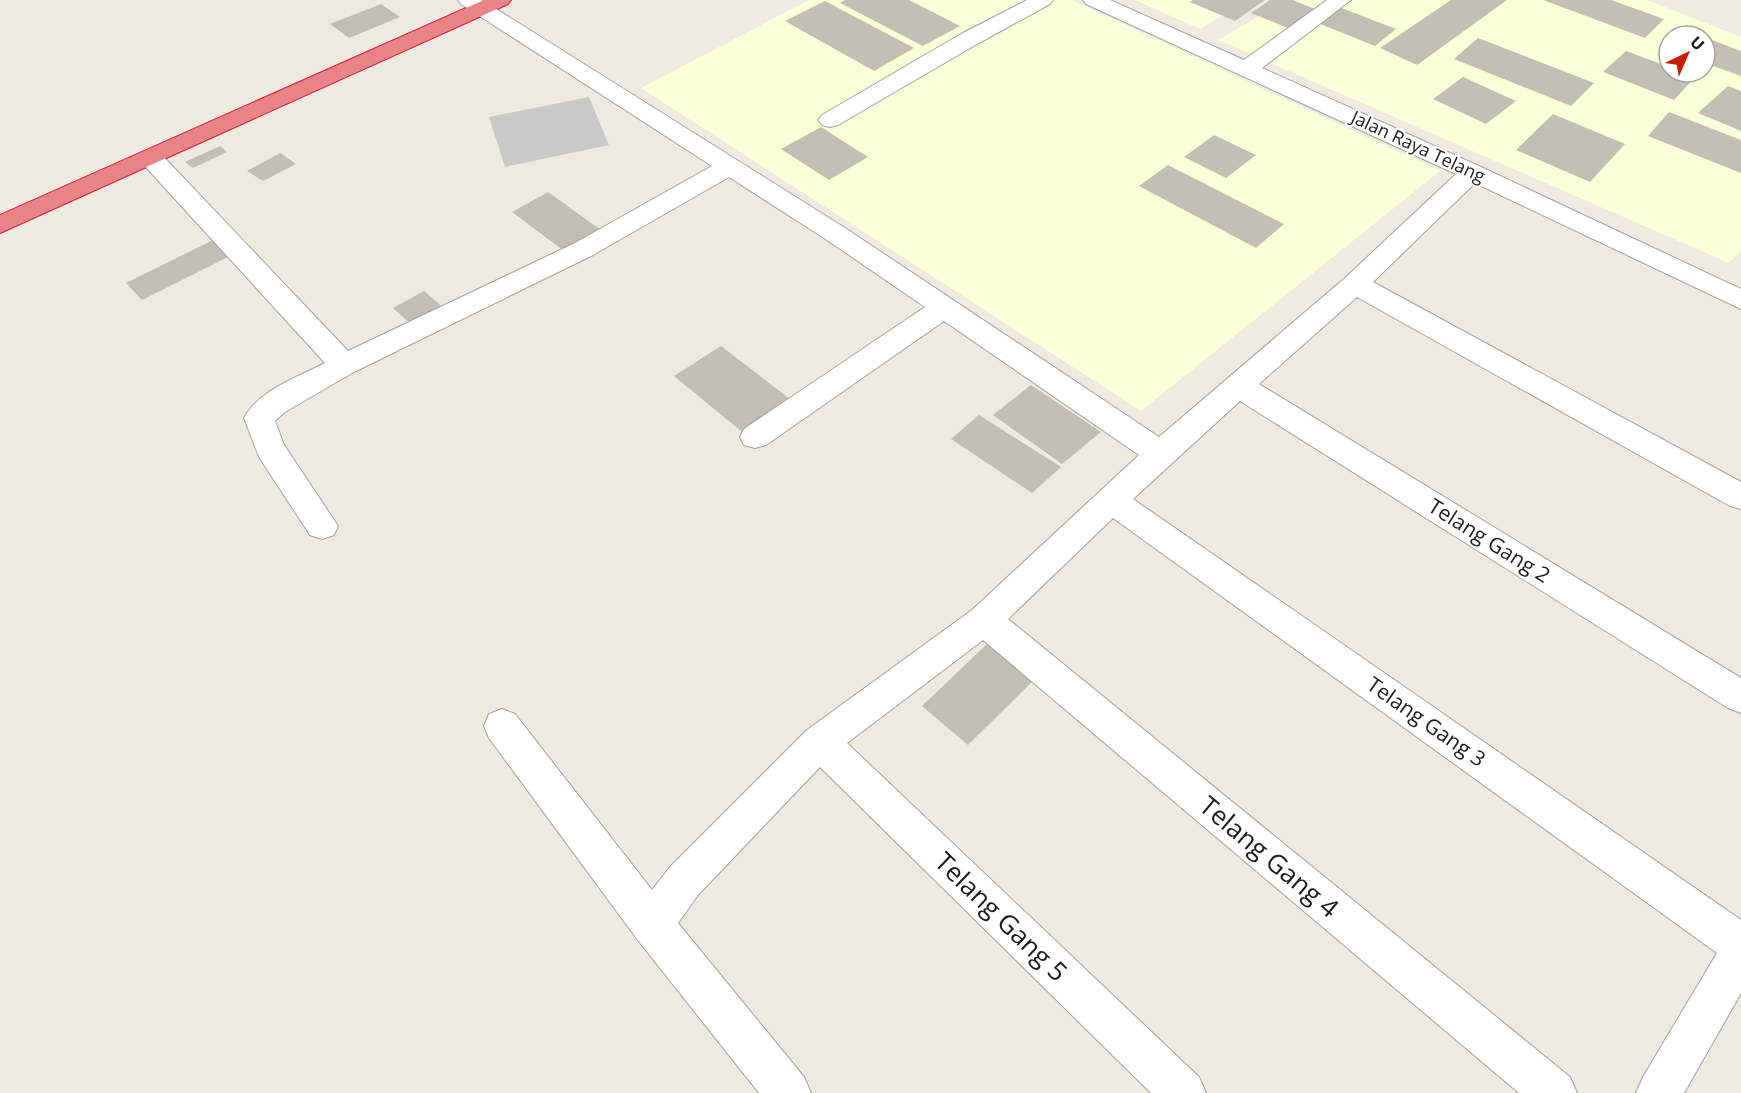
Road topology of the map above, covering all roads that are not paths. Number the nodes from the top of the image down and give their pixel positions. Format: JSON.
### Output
{"nodes":[{"id":1,"x":1043,"y":0,"type":"edge"},
{"id":2,"x":1093,"y":0,"type":"edge"},
{"id":3,"x":1341,"y":0,"type":"edge"},
{"id":4,"x":483,"y":3,"type":"edge"},
{"id":5,"x":1246,"y":69,"type":"junction"},
{"id":6,"x":830,"y":120,"type":"dead end"},
{"id":7,"x":151,"y":158,"type":"junction"},
{"id":8,"x":728,"y":167,"type":"junction"},
{"id":9,"x":1472,"y":172,"type":"junction"},
{"id":10,"x":0,"y":225,"type":"edge"},
{"id":11,"x":1355,"y":284,"type":"junction"},
{"id":12,"x":1741,"y":300,"type":"edge"},
{"id":13,"x":945,"y":307,"type":"junction"},
{"id":14,"x":344,"y":365,"type":"junction"},
{"id":15,"x":1236,"y":385,"type":"junction"},
{"id":16,"x":755,"y":437,"type":"dead end"},
{"id":17,"x":1160,"y":454,"type":"junction"},
{"id":18,"x":1741,"y":497,"type":"edge"},
{"id":19,"x":1111,"y":500,"type":"junction"},
{"id":20,"x":322,"y":526,"type":"dead end"},
{"id":21,"x":984,"y":620,"type":"junction"},
{"id":22,"x":1741,"y":697,"type":"edge"},
{"id":23,"x":502,"y":726,"type":"dead end"},
{"id":24,"x":820,"y":742,"type":"junction"},
{"id":25,"x":652,"y":924,"type":"junction"},
{"id":26,"x":1741,"y":945,"type":"edge"},
{"id":27,"x":1741,"y":952,"type":"edge"},
{"id":28,"x":788,"y":1093,"type":"edge"},
{"id":29,"x":1183,"y":1093,"type":"edge"},
{"id":30,"x":1554,"y":1093,"type":"edge"},
{"id":31,"x":1659,"y":1093,"type":"edge"}],
"edges":[{"from":1,"to":6,"type":"street"},
{"from":2,"to":5,"type":"street","name":"Jalan Raya Telang"},
{"from":3,"to":5,"type":"street"},
{"from":4,"to":7,"type":"highway"},
{"from":4,"to":8,"type":"street"},
{"from":5,"to":9,"type":"street","name":"Jalan Raya Telang"},
{"from":7,"to":10,"type":"highway"},
{"from":7,"to":14,"type":"street"},
{"from":8,"to":13,"type":"street"},
{"from":8,"to":14,"type":"street"},
{"from":9,"to":11,"type":"street"},
{"from":9,"to":12,"type":"street","name":"Jalan Raya Telang"},
{"from":11,"to":15,"type":"street"},
{"from":11,"to":18,"type":"street"},
{"from":13,"to":16,"type":"street"},
{"from":13,"to":17,"type":"street"},
{"from":14,"to":20,"type":"street"},
{"from":15,"to":17,"type":"street"},
{"from":15,"to":22,"type":"street","name":"Telang Gang 2"},
{"from":17,"to":19,"type":"street"},
{"from":19,"to":21,"type":"street"},
{"from":19,"to":26,"type":"street","name":"Telang Gang 3"},
{"from":21,"to":24,"type":"street"},
{"from":21,"to":30,"type":"street","name":"Telang Gang 4"},
{"from":23,"to":25,"type":"street"},
{"from":24,"to":25,"type":"street"},
{"from":24,"to":29,"type":"street","name":"Telang Gang 5"},
{"from":25,"to":28,"type":"street"},
{"from":27,"to":31,"type":"street"}]}
